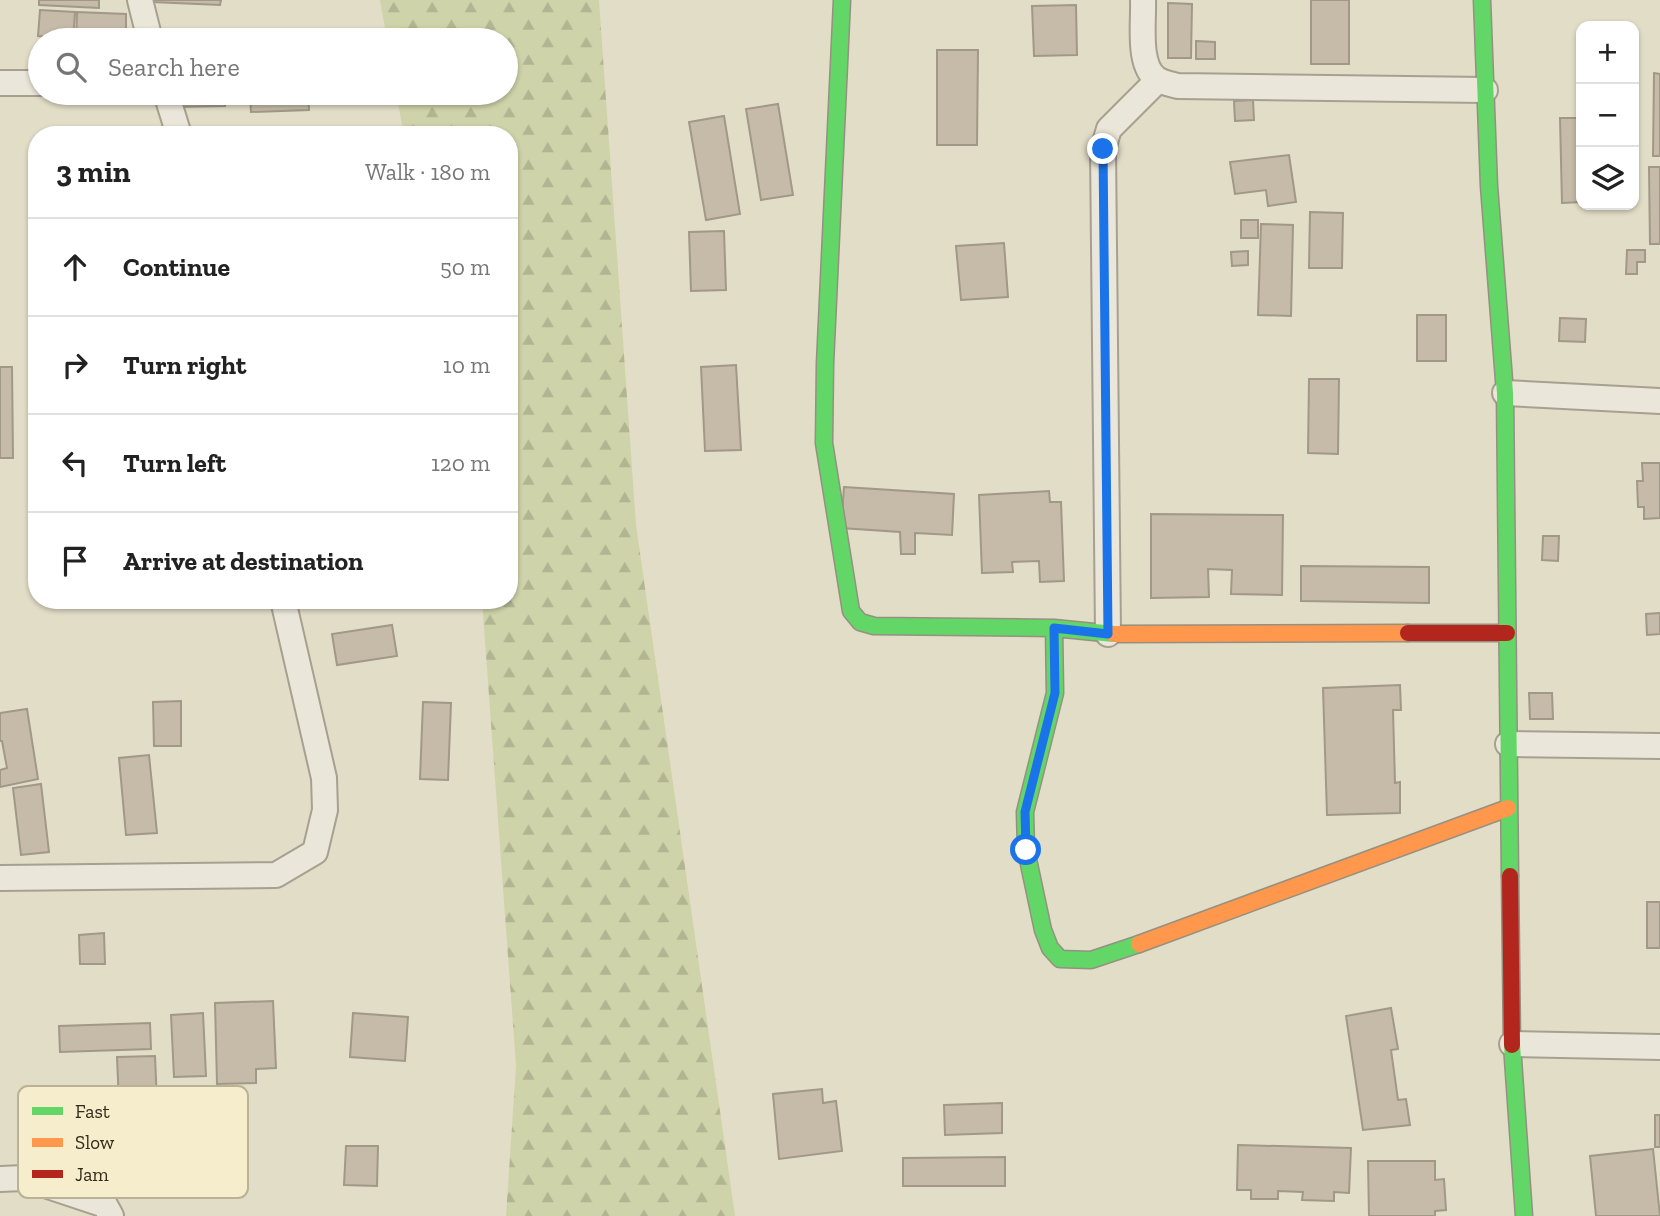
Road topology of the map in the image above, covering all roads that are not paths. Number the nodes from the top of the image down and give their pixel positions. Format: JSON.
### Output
{"nodes":[{"id":1,"x":140,"y":0,"type":"edge"},
{"id":2,"x":842,"y":0,"type":"edge"},
{"id":3,"x":1143,"y":0,"type":"edge"},
{"id":4,"x":1482,"y":0,"type":"edge"},
{"id":5,"x":147,"y":28,"type":"edge"},
{"id":6,"x":1158,"y":80,"type":"junction"},
{"id":7,"x":0,"y":83,"type":"edge"},
{"id":8,"x":28,"y":83,"type":"edge"},
{"id":9,"x":1485,"y":90,"type":"junction"},
{"id":10,"x":170,"y":105,"type":"edge"},
{"id":11,"x":176,"y":126,"type":"edge"},
{"id":12,"x":1505,"y":393,"type":"junction"},
{"id":13,"x":1660,"y":401,"type":"edge"},
{"id":14,"x":285,"y":609,"type":"edge"},
{"id":15,"x":1054,"y":628,"type":"junction"},
{"id":16,"x":1108,"y":634,"type":"junction"},
{"id":17,"x":1507,"y":634,"type":"junction"},
{"id":18,"x":1508,"y":744,"type":"junction"},
{"id":19,"x":1660,"y":746,"type":"edge"},
{"id":20,"x":1508,"y":808,"type":"junction"},
{"id":21,"x":0,"y":878,"type":"edge"},
{"id":22,"x":1512,"y":1044,"type":"junction"},
{"id":23,"x":1660,"y":1047,"type":"edge"},
{"id":24,"x":18,"y":1178,"type":"edge"},
{"id":25,"x":0,"y":1179,"type":"edge"},
{"id":26,"x":84,"y":1198,"type":"edge"},
{"id":27,"x":111,"y":1216,"type":"edge"},
{"id":28,"x":1524,"y":1216,"type":"edge"}],
"edges":[{"from":1,"to":5,"type":"street"},
{"from":2,"to":15,"type":"street"},
{"from":3,"to":6,"type":"street"},
{"from":4,"to":9,"type":"street"},
{"from":6,"to":9,"type":"street"},
{"from":6,"to":16,"type":"street"},
{"from":7,"to":8,"type":"street"},
{"from":9,"to":12,"type":"street"},
{"from":10,"to":11,"type":"street"},
{"from":12,"to":13,"type":"street"},
{"from":12,"to":17,"type":"street"},
{"from":14,"to":21,"type":"street"},
{"from":15,"to":16,"type":"street"},
{"from":15,"to":20,"type":"street"},
{"from":16,"to":17,"type":"street"},
{"from":17,"to":18,"type":"street"},
{"from":18,"to":19,"type":"street"},
{"from":18,"to":20,"type":"street"},
{"from":20,"to":22,"type":"street"},
{"from":22,"to":23,"type":"street"},
{"from":22,"to":28,"type":"street"},
{"from":24,"to":25,"type":"street"},
{"from":26,"to":27,"type":"street"}]}
